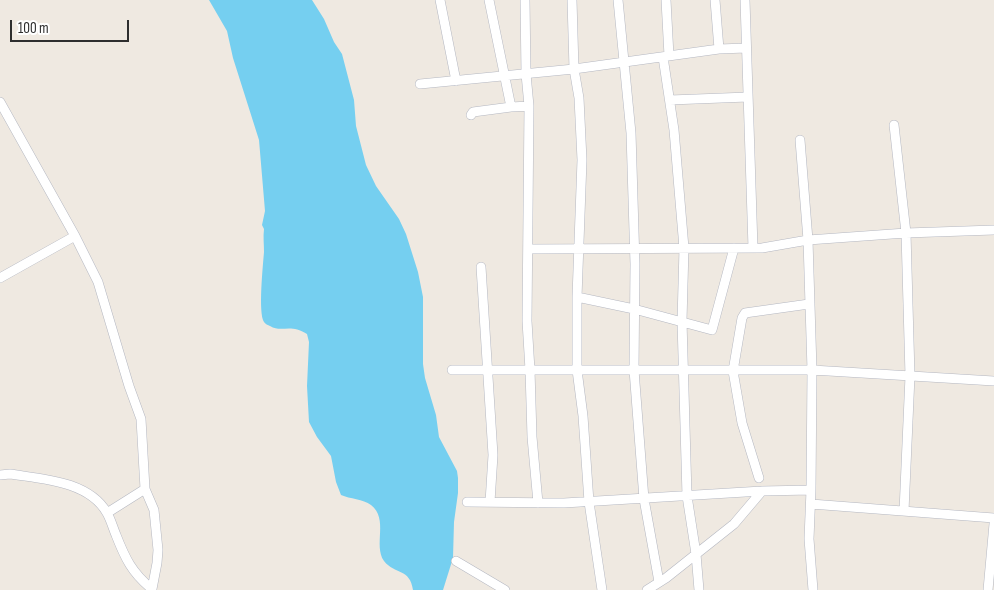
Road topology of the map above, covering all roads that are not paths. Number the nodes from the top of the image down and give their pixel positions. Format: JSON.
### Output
{"nodes":[{"id":1,"x":440,"y":0,"type":"edge"},
{"id":2,"x":489,"y":0,"type":"edge"},
{"id":3,"x":524,"y":0,"type":"edge"},
{"id":4,"x":572,"y":0,"type":"edge"},
{"id":5,"x":618,"y":0,"type":"edge"},
{"id":6,"x":666,"y":0,"type":"edge"},
{"id":7,"x":715,"y":0,"type":"edge"},
{"id":8,"x":745,"y":0,"type":"edge"},
{"id":9,"x":746,"y":48,"type":"junction"},
{"id":10,"x":719,"y":49,"type":"junction"},
{"id":11,"x":666,"y":56,"type":"junction"},
{"id":12,"x":624,"y":62,"type":"junction"},
{"id":13,"x":574,"y":70,"type":"junction"},
{"id":14,"x":526,"y":74,"type":"junction"},
{"id":15,"x":504,"y":76,"type":"junction"},
{"id":16,"x":456,"y":81,"type":"junction"},
{"id":17,"x":420,"y":84,"type":"dead end"},
{"id":18,"x":748,"y":97,"type":"junction"},
{"id":19,"x":670,"y":100,"type":"junction"},
{"id":20,"x":0,"y":102,"type":"edge"},
{"id":21,"x":529,"y":106,"type":"junction"},
{"id":22,"x":511,"y":107,"type":"junction"},
{"id":23,"x":470,"y":115,"type":"dead end"},
{"id":24,"x":894,"y":126,"type":"dead end"},
{"id":25,"x":800,"y":140,"type":"dead end"},
{"id":26,"x":994,"y":230,"type":"edge"},
{"id":27,"x":906,"y":233,"type":"junction"},
{"id":28,"x":75,"y":236,"type":"junction"},
{"id":29,"x":808,"y":240,"type":"junction"},
{"id":30,"x":580,"y":248,"type":"junction"},
{"id":31,"x":633,"y":248,"type":"junction"},
{"id":32,"x":684,"y":248,"type":"junction"},
{"id":33,"x":734,"y":248,"type":"junction"},
{"id":34,"x":753,"y":248,"type":"junction"},
{"id":35,"x":529,"y":249,"type":"junction"},
{"id":36,"x":481,"y":267,"type":"dead end"},
{"id":37,"x":0,"y":278,"type":"edge"},
{"id":38,"x":577,"y":297,"type":"junction"},
{"id":39,"x":809,"y":304,"type":"junction"},
{"id":40,"x":634,"y":309,"type":"junction"},
{"id":41,"x":682,"y":321,"type":"junction"},
{"id":42,"x":452,"y":370,"type":"dead end"},
{"id":43,"x":487,"y":370,"type":"junction"},
{"id":44,"x":530,"y":370,"type":"junction"},
{"id":45,"x":577,"y":370,"type":"junction"},
{"id":46,"x":634,"y":370,"type":"junction"},
{"id":47,"x":682,"y":370,"type":"junction"},
{"id":48,"x":733,"y":370,"type":"junction"},
{"id":49,"x":812,"y":370,"type":"junction"},
{"id":50,"x":910,"y":376,"type":"junction"},
{"id":51,"x":994,"y":382,"type":"edge"},
{"id":52,"x":0,"y":475,"type":"edge"},
{"id":53,"x":759,"y":478,"type":"dead end"},
{"id":54,"x":145,"y":489,"type":"junction"},
{"id":55,"x":811,"y":490,"type":"junction"},
{"id":56,"x":762,"y":491,"type":"junction"},
{"id":57,"x":687,"y":496,"type":"junction"},
{"id":58,"x":644,"y":499,"type":"junction"},
{"id":59,"x":467,"y":502,"type":"dead end"},
{"id":60,"x":490,"y":502,"type":"junction"},
{"id":61,"x":589,"y":502,"type":"junction"},
{"id":62,"x":538,"y":503,"type":"junction"},
{"id":63,"x":811,"y":504,"type":"junction"},
{"id":64,"x":904,"y":511,"type":"junction"},
{"id":65,"x":107,"y":513,"type":"junction"},
{"id":66,"x":994,"y":518,"type":"edge"},
{"id":67,"x":994,"y":524,"type":"edge"},
{"id":68,"x":696,"y":554,"type":"junction"},
{"id":69,"x":456,"y":561,"type":"dead end"},
{"id":70,"x":659,"y":582,"type":"junction"},
{"id":71,"x":505,"y":590,"type":"edge"},
{"id":72,"x":602,"y":590,"type":"edge"},
{"id":73,"x":647,"y":590,"type":"edge"},
{"id":74,"x":699,"y":590,"type":"edge"},
{"id":75,"x":813,"y":590,"type":"edge"},
{"id":76,"x":988,"y":590,"type":"edge"}],
"edges":[{"from":1,"to":16,"type":"street"},
{"from":2,"to":15,"type":"street"},
{"from":3,"to":14,"type":"street"},
{"from":4,"to":13,"type":"street"},
{"from":5,"to":12,"type":"street"},
{"from":6,"to":11,"type":"street"},
{"from":7,"to":10,"type":"street"},
{"from":8,"to":9,"type":"street"},
{"from":9,"to":10,"type":"street"},
{"from":9,"to":18,"type":"street"},
{"from":10,"to":11,"type":"street"},
{"from":11,"to":12,"type":"street"},
{"from":11,"to":19,"type":"street"},
{"from":12,"to":13,"type":"street"},
{"from":12,"to":31,"type":"street"},
{"from":13,"to":14,"type":"street"},
{"from":13,"to":30,"type":"street"},
{"from":14,"to":15,"type":"street"},
{"from":14,"to":21,"type":"street"},
{"from":15,"to":16,"type":"street"},
{"from":15,"to":22,"type":"street"},
{"from":16,"to":17,"type":"street"},
{"from":18,"to":19,"type":"street"},
{"from":18,"to":34,"type":"street"},
{"from":19,"to":32,"type":"street"},
{"from":20,"to":28,"type":"street"},
{"from":21,"to":22,"type":"street"},
{"from":21,"to":35,"type":"street"},
{"from":22,"to":23,"type":"street"},
{"from":24,"to":27,"type":"street"},
{"from":25,"to":29,"type":"street"},
{"from":26,"to":27,"type":"street"},
{"from":27,"to":29,"type":"street"},
{"from":27,"to":50,"type":"street"},
{"from":28,"to":37,"type":"street"},
{"from":28,"to":54,"type":"street"},
{"from":29,"to":34,"type":"street"},
{"from":29,"to":39,"type":"street"},
{"from":30,"to":31,"type":"street"},
{"from":30,"to":35,"type":"street"},
{"from":30,"to":38,"type":"street"},
{"from":31,"to":32,"type":"street"},
{"from":31,"to":40,"type":"street"},
{"from":32,"to":33,"type":"street"},
{"from":32,"to":41,"type":"street"},
{"from":33,"to":34,"type":"street"},
{"from":33,"to":41,"type":"street"},
{"from":35,"to":44,"type":"street"},
{"from":36,"to":43,"type":"street"},
{"from":38,"to":40,"type":"street"},
{"from":38,"to":45,"type":"street"},
{"from":39,"to":48,"type":"street"},
{"from":39,"to":49,"type":"street"},
{"from":40,"to":41,"type":"street"},
{"from":40,"to":46,"type":"street"},
{"from":41,"to":47,"type":"street"},
{"from":42,"to":43,"type":"street"},
{"from":43,"to":44,"type":"street"},
{"from":43,"to":60,"type":"street"},
{"from":44,"to":45,"type":"street"},
{"from":44,"to":62,"type":"street"},
{"from":45,"to":46,"type":"street"},
{"from":45,"to":61,"type":"street"},
{"from":46,"to":47,"type":"street"},
{"from":46,"to":58,"type":"street"},
{"from":47,"to":48,"type":"street"},
{"from":47,"to":57,"type":"street"},
{"from":48,"to":49,"type":"street"},
{"from":48,"to":53,"type":"street"},
{"from":49,"to":50,"type":"street"},
{"from":49,"to":55,"type":"street"},
{"from":50,"to":51,"type":"street"},
{"from":50,"to":64,"type":"street"},
{"from":52,"to":65,"type":"street"},
{"from":54,"to":65,"type":"street"},
{"from":54,"to":65,"type":"street"},
{"from":55,"to":56,"type":"street"},
{"from":55,"to":63,"type":"street"},
{"from":56,"to":57,"type":"street"},
{"from":56,"to":68,"type":"street"},
{"from":57,"to":58,"type":"street"},
{"from":57,"to":68,"type":"street"},
{"from":58,"to":61,"type":"street"},
{"from":58,"to":70,"type":"street"},
{"from":59,"to":60,"type":"street"},
{"from":60,"to":62,"type":"street"},
{"from":61,"to":62,"type":"street"},
{"from":61,"to":72,"type":"street"},
{"from":63,"to":64,"type":"street"},
{"from":63,"to":75,"type":"street"},
{"from":64,"to":66,"type":"street"},
{"from":67,"to":76,"type":"street"},
{"from":68,"to":70,"type":"street"},
{"from":68,"to":74,"type":"street"},
{"from":69,"to":71,"type":"street"},
{"from":70,"to":73,"type":"street"}]}
